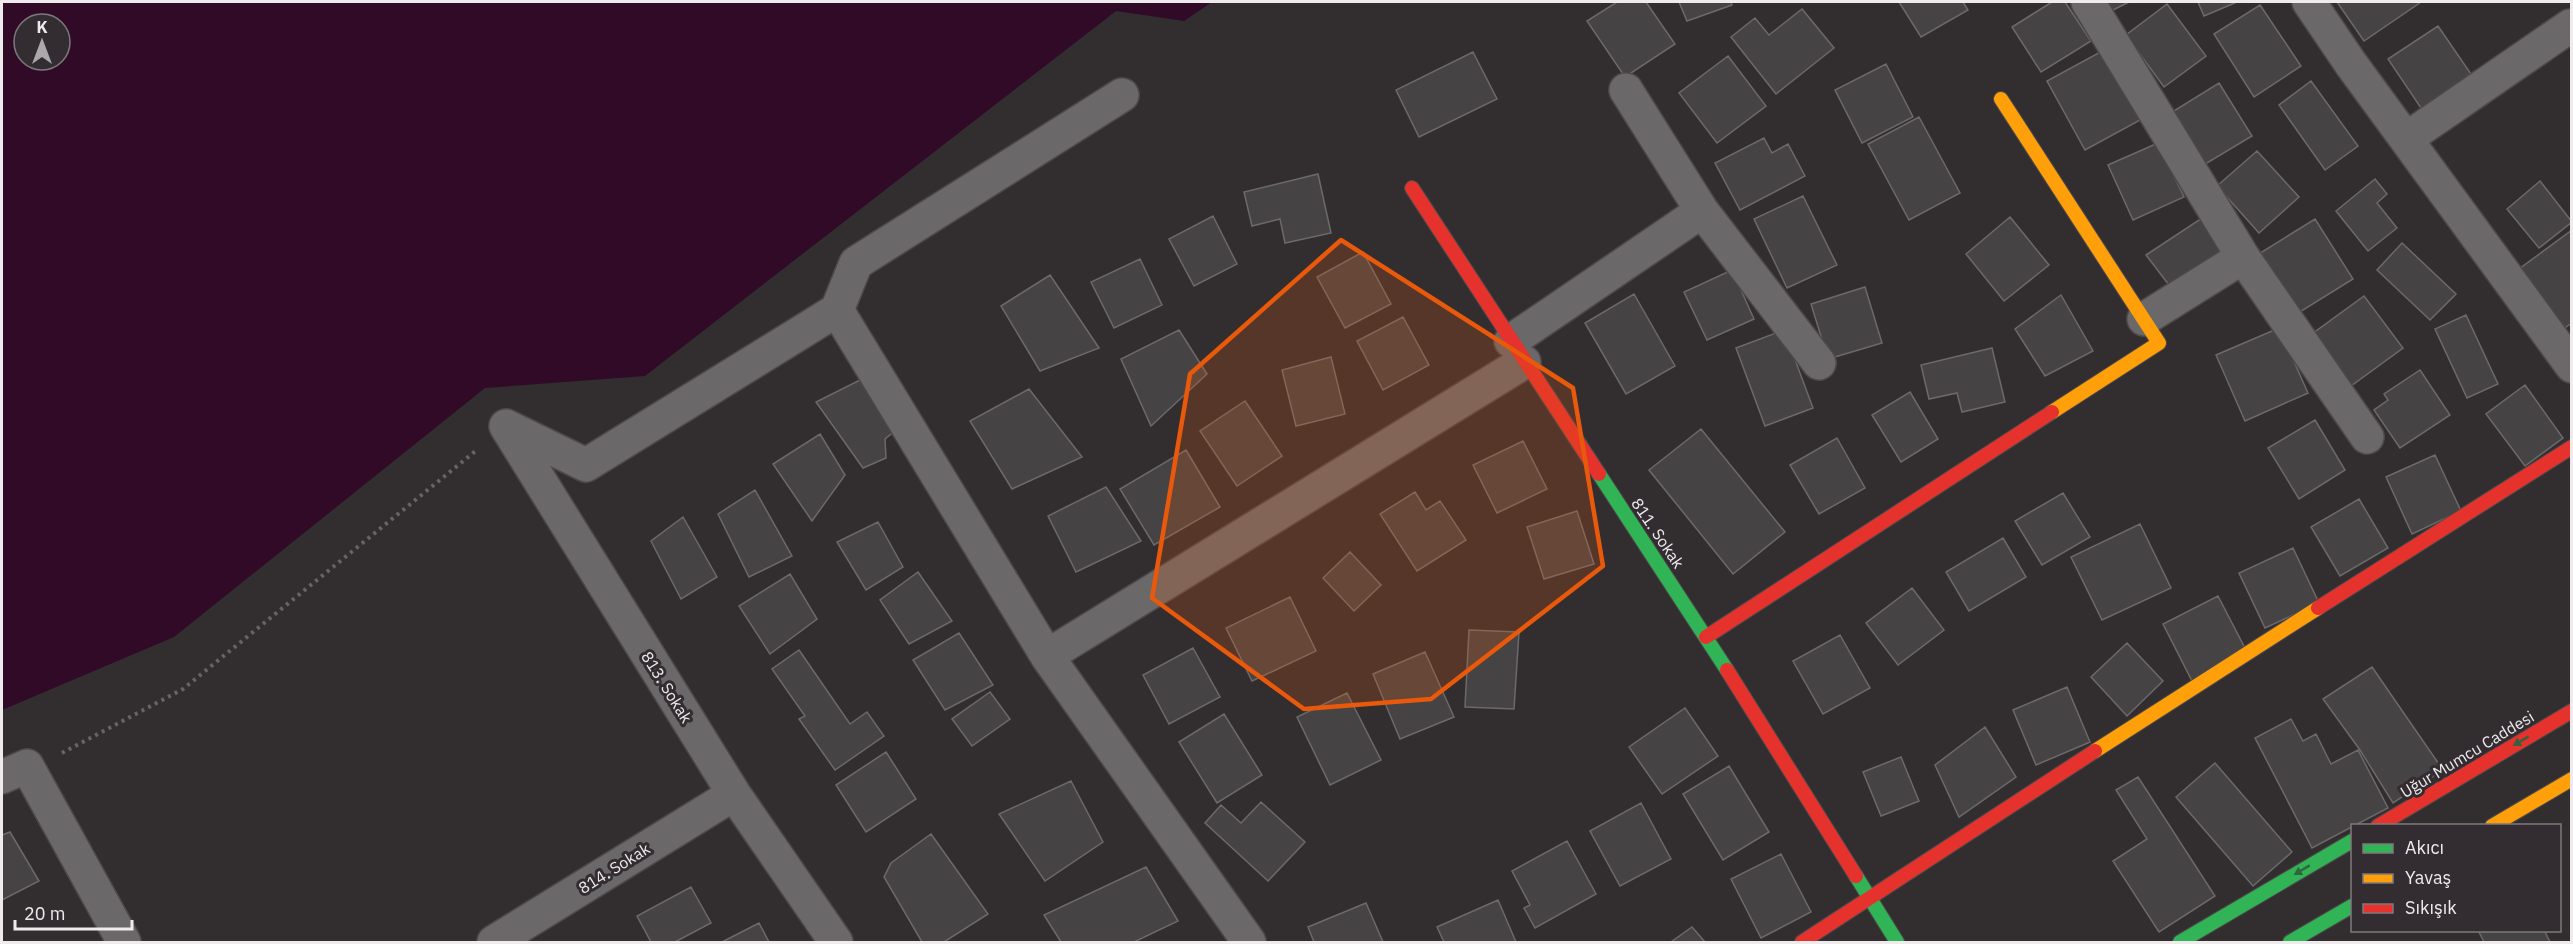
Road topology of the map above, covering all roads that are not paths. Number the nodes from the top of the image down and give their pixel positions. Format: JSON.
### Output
{"nodes":[{"id":1,"x":2088,"y":2,"type":"edge"},
{"id":2,"x":2309,"y":2,"type":"edge"},
{"id":3,"x":2571,"y":24,"type":"edge"},
{"id":4,"x":2571,"y":59,"type":"edge"},
{"id":5,"x":1626,"y":90,"type":"dead end"},
{"id":6,"x":1122,"y":95,"type":"dead end"},
{"id":7,"x":2001,"y":99,"type":"dead end"},
{"id":8,"x":2406,"y":139,"type":"junction"},
{"id":9,"x":1412,"y":188,"type":"dead end"},
{"id":10,"x":1702,"y":211,"type":"junction"},
{"id":11,"x":2243,"y":257,"type":"junction"},
{"id":12,"x":837,"y":310,"type":"junction"},
{"id":13,"x":2144,"y":319,"type":"junction"},
{"id":14,"x":1518,"y":352,"type":"junction"},
{"id":15,"x":1819,"y":363,"type":"dead end"},
{"id":16,"x":2571,"y":366,"type":"edge"},
{"id":17,"x":2367,"y":437,"type":"dead end"},
{"id":18,"x":2571,"y":447,"type":"edge"},
{"id":19,"x":1706,"y":637,"type":"junction"},
{"id":20,"x":1047,"y":656,"type":"junction"},
{"id":21,"x":2571,"y":711,"type":"edge"},
{"id":22,"x":14,"y":771,"type":"edge"},
{"id":23,"x":2571,"y":779,"type":"edge"},
{"id":24,"x":734,"y":794,"type":"junction"},
{"id":25,"x":2380,"y":824,"type":"edge"},
{"id":26,"x":2494,"y":824,"type":"edge"},
{"id":27,"x":2351,"y":842,"type":"edge"},
{"id":28,"x":1869,"y":900,"type":"junction"},
{"id":29,"x":2351,"y":907,"type":"edge"},
{"id":30,"x":1240,"y":940,"type":"edge"},
{"id":31,"x":124,"y":942,"type":"edge"},
{"id":32,"x":494,"y":942,"type":"edge"},
{"id":33,"x":836,"y":942,"type":"edge"},
{"id":34,"x":1802,"y":942,"type":"edge"},
{"id":35,"x":1898,"y":942,"type":"edge"},
{"id":36,"x":2180,"y":942,"type":"edge"},
{"id":37,"x":2290,"y":942,"type":"edge"}],
"edges":[{"from":1,"to":11,"type":"street"},
{"from":2,"to":8,"type":"street"},
{"from":3,"to":4,"type":"street"},
{"from":3,"to":8,"type":"street"},
{"from":5,"to":10,"type":"street"},
{"from":6,"to":12,"type":"street"},
{"from":7,"to":13,"type":"street"},
{"from":8,"to":16,"type":"street"},
{"from":9,"to":14,"type":"street","name":"811. Sokak"},
{"from":10,"to":14,"type":"street"},
{"from":10,"to":15,"type":"street"},
{"from":11,"to":13,"type":"street"},
{"from":11,"to":17,"type":"street"},
{"from":12,"to":20,"type":"street"},
{"from":12,"to":24,"type":"street","name":"813. Sokak"},
{"from":13,"to":19,"type":"street"},
{"from":14,"to":19,"type":"street","name":"811. Sokak"},
{"from":14,"to":20,"type":"street"},
{"from":18,"to":28,"type":"street"},
{"from":19,"to":28,"type":"street","name":"811. Sokak"},
{"from":20,"to":30,"type":"street"},
{"from":21,"to":25,"type":"street","name":"Uğur Mumcu Caddesi","one_way":true},
{"from":22,"to":31,"type":"street"},
{"from":23,"to":26,"type":"street"},
{"from":24,"to":32,"type":"street","name":"814. Sokak"},
{"from":24,"to":33,"type":"street","name":"813. Sokak"},
{"from":27,"to":36,"type":"street","one_way":true},
{"from":28,"to":34,"type":"street"},
{"from":28,"to":35,"type":"street","name":"811. Sokak"},
{"from":29,"to":37,"type":"street"}]}
